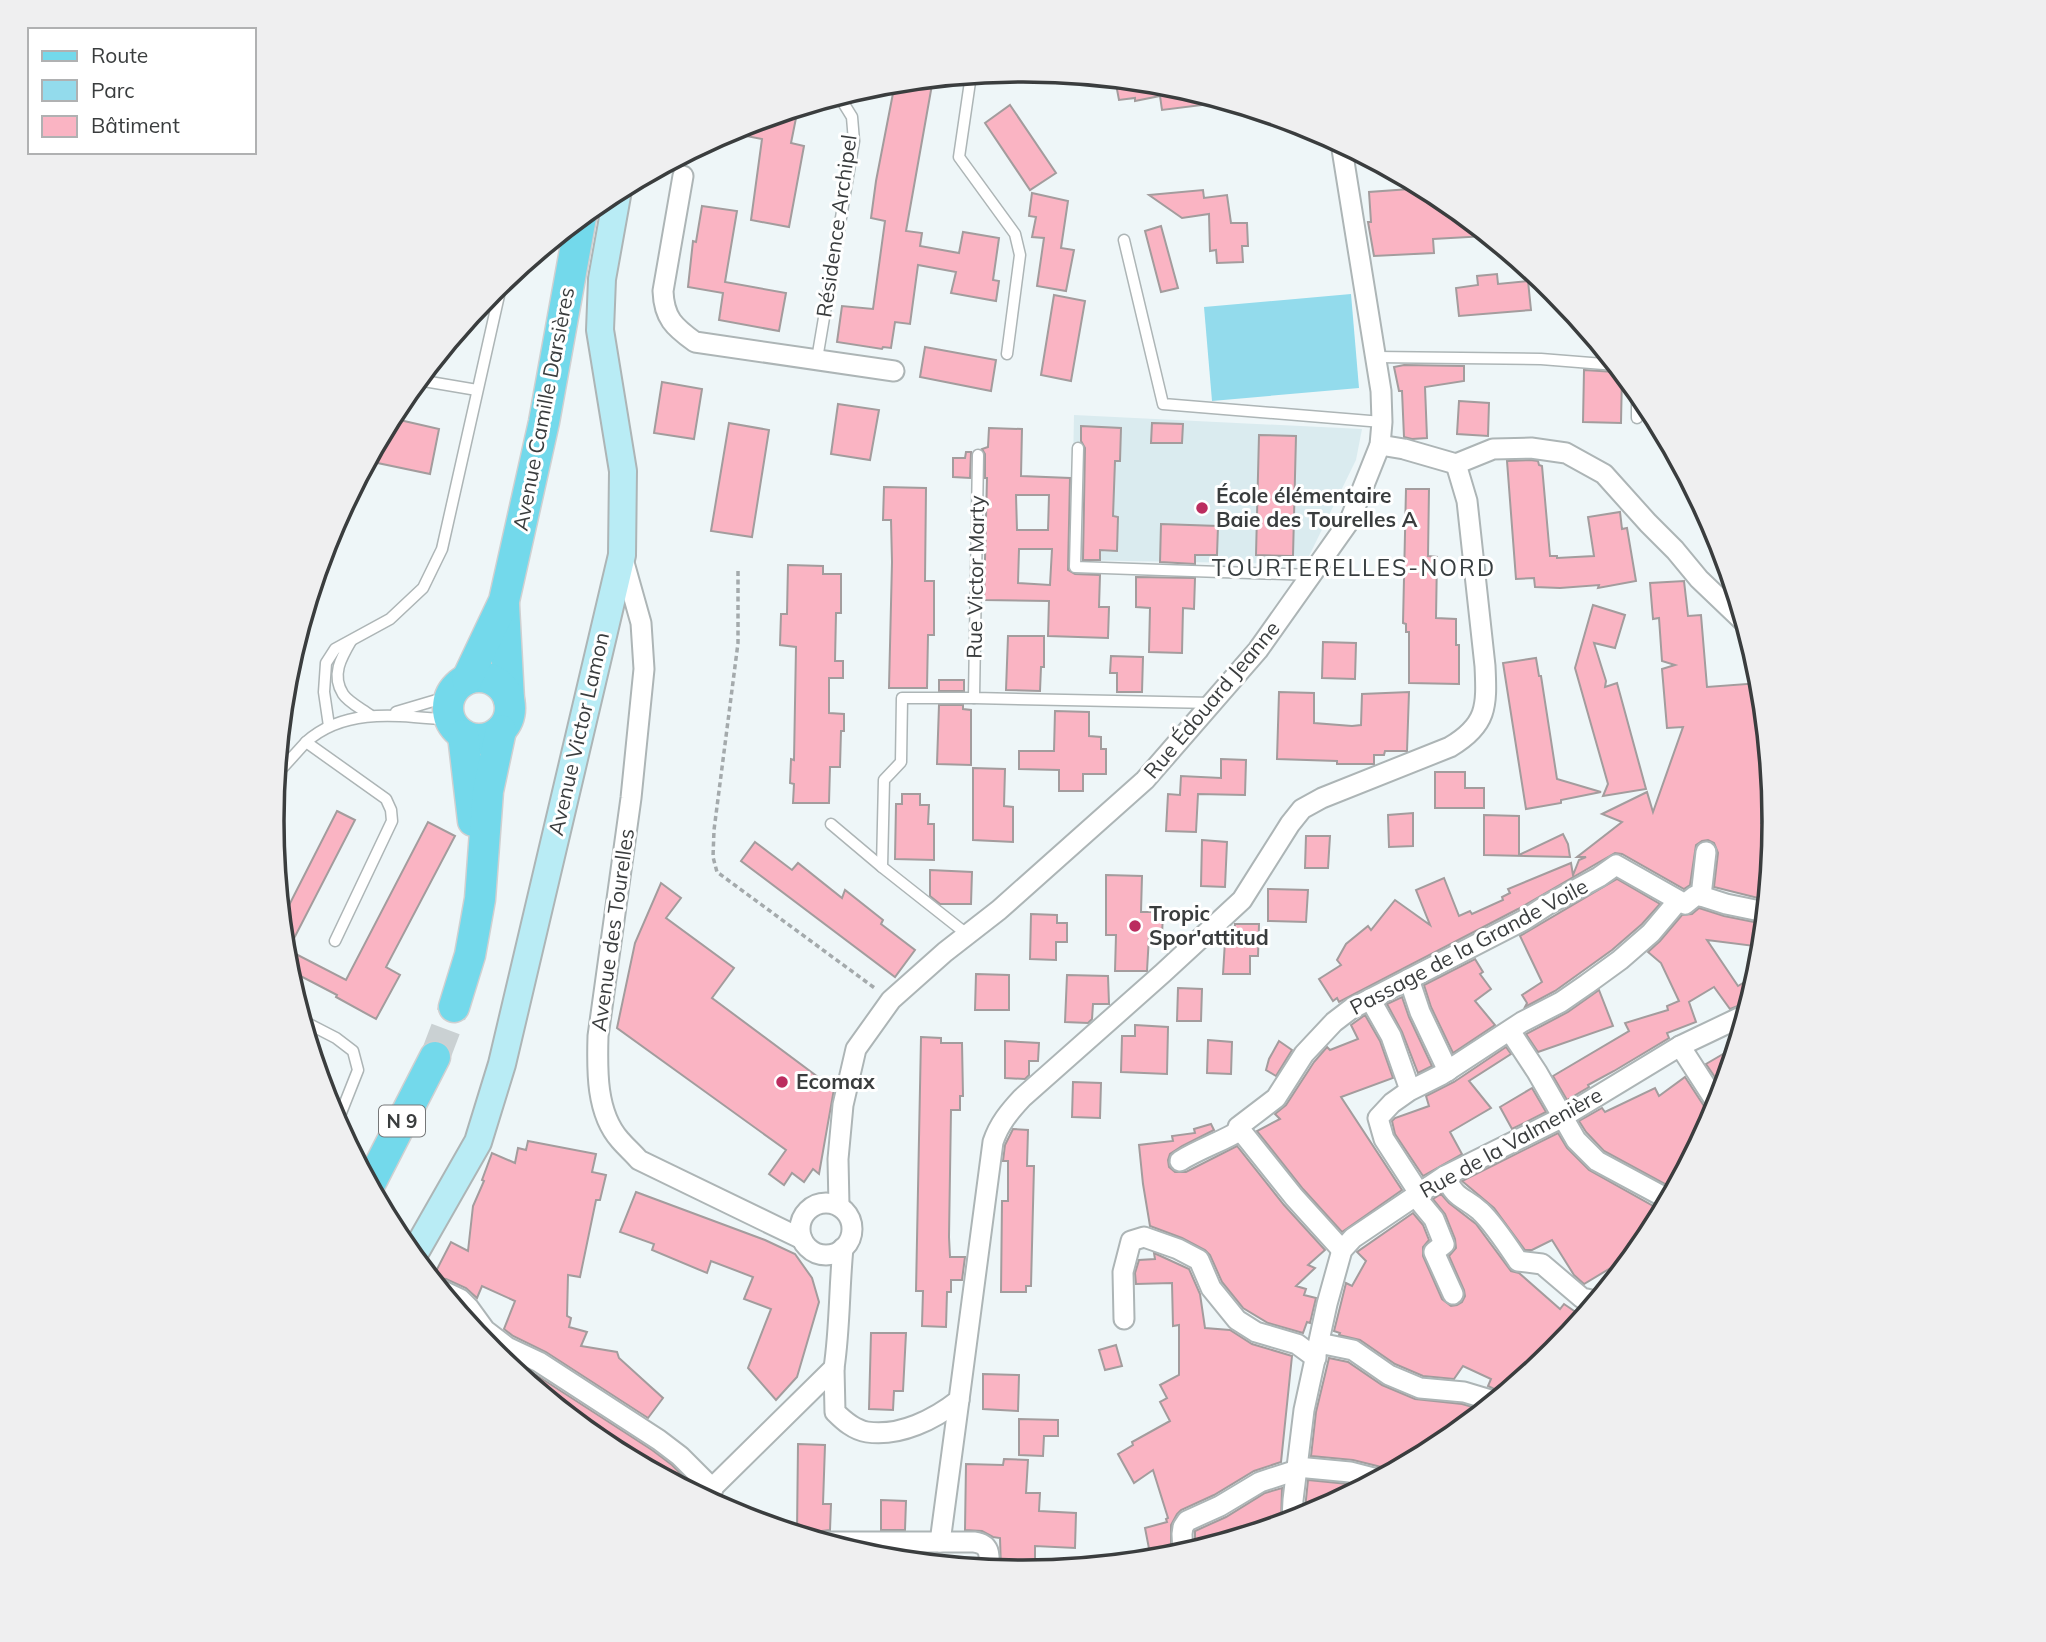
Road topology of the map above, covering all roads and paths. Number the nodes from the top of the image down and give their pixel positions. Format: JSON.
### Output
{"nodes":[{"id":1,"x":970,"y":85,"type":"edge"},
{"id":2,"x":844,"y":104,"type":"edge"},
{"id":3,"x":1343,"y":155,"type":"edge"},
{"id":4,"x":683,"y":176,"type":"dead end"},
{"id":5,"x":615,"y":206,"type":"edge"},
{"id":6,"x":578,"y":231,"type":"edge"},
{"id":7,"x":1124,"y":240,"type":"dead end"},
{"id":8,"x":497,"y":303,"type":"edge"},
{"id":9,"x":1007,"y":354,"type":"dead end"},
{"id":10,"x":1375,"y":357,"type":"junction"},
{"id":11,"x":817,"y":359,"type":"junction"},
{"id":12,"x":1603,"y":364,"type":"edge"},
{"id":13,"x":894,"y":371,"type":"dead end"},
{"id":14,"x":429,"y":382,"type":"edge"},
{"id":15,"x":477,"y":390,"type":"junction"},
{"id":16,"x":1637,"y":411,"type":"edge"},
{"id":17,"x":1637,"y":418,"type":"dead end"},
{"id":18,"x":1382,"y":422,"type":"junction"},
{"id":19,"x":1380,"y":445,"type":"junction"},
{"id":20,"x":1078,"y":448,"type":"dead end"},
{"id":21,"x":978,"y":455,"type":"dead end"},
{"id":22,"x":1456,"y":464,"type":"junction"},
{"id":23,"x":622,"y":555,"type":"junction"},
{"id":24,"x":738,"y":571,"type":"dead end"},
{"id":25,"x":1312,"y":575,"type":"junction"},
{"id":26,"x":504,"y":601,"type":"junction"},
{"id":27,"x":1731,"y":609,"type":"edge"},
{"id":28,"x":351,"y":640,"type":"junction"},
{"id":29,"x":974,"y":698,"type":"junction"},
{"id":30,"x":509,"y":700,"type":"junction"},
{"id":31,"x":1214,"y":703,"type":"junction"},
{"id":32,"x":457,"y":707,"type":"junction"},
{"id":33,"x":370,"y":715,"type":"junction"},
{"id":34,"x":388,"y":715,"type":"junction"},
{"id":35,"x":328,"y":726,"type":"junction"},
{"id":36,"x":501,"y":730,"type":"junction"},
{"id":37,"x":306,"y":742,"type":"junction"},
{"id":38,"x":287,"y":763,"type":"edge"},
{"id":39,"x":831,"y":824,"type":"dead end"},
{"id":40,"x":1706,"y":852,"type":"dead end"},
{"id":41,"x":882,"y":867,"type":"junction"},
{"id":42,"x":1700,"y":896,"type":"junction"},
{"id":43,"x":1678,"y":901,"type":"junction"},
{"id":44,"x":1756,"y":910,"type":"edge"},
{"id":45,"x":968,"y":935,"type":"junction"},
{"id":46,"x":335,"y":942,"type":"dead end"},
{"id":47,"x":1409,"y":979,"type":"junction"},
{"id":48,"x":1370,"y":999,"type":"junction"},
{"id":49,"x":891,"y":1000,"type":"junction"},
{"id":50,"x":1735,"y":1020,"type":"edge"},
{"id":51,"x":313,"y":1026,"type":"edge"},
{"id":52,"x":1510,"y":1031,"type":"junction"},
{"id":53,"x":1679,"y":1046,"type":"junction"},
{"id":54,"x":1448,"y":1071,"type":"junction"},
{"id":55,"x":1410,"y":1090,"type":"junction"},
{"id":56,"x":1710,"y":1093,"type":"edge"},
{"id":57,"x":342,"y":1109,"type":"edge"},
{"id":58,"x":1563,"y":1117,"type":"junction"},
{"id":59,"x":1241,"y":1130,"type":"junction"},
{"id":60,"x":838,"y":1159,"type":"junction"},
{"id":61,"x":367,"y":1161,"type":"edge"},
{"id":62,"x":1180,"y":1161,"type":"dead end"},
{"id":63,"x":374,"y":1174,"type":"edge"},
{"id":64,"x":1445,"y":1176,"type":"junction"},
{"id":65,"x":1417,"y":1195,"type":"junction"},
{"id":66,"x":1660,"y":1195,"type":"edge"},
{"id":67,"x":839,"y":1206,"type":"junction"},
{"id":68,"x":811,"y":1209,"type":"junction"},
{"id":69,"x":763,"y":1219,"type":"junction"},
{"id":70,"x":419,"y":1245,"type":"edge"},
{"id":71,"x":809,"y":1246,"type":"junction"},
{"id":72,"x":843,"y":1248,"type":"junction"},
{"id":73,"x":1342,"y":1251,"type":"junction"},
{"id":74,"x":840,"y":1279,"type":"junction"},
{"id":75,"x":1453,"y":1294,"type":"dead end"},
{"id":76,"x":1585,"y":1300,"type":"edge"},
{"id":77,"x":1124,"y":1319,"type":"dead end"},
{"id":78,"x":502,"y":1344,"type":"edge"},
{"id":79,"x":1317,"y":1351,"type":"junction"},
{"id":80,"x":834,"y":1368,"type":"junction"},
{"id":81,"x":1484,"y":1398,"type":"edge"},
{"id":82,"x":959,"y":1400,"type":"junction"},
{"id":83,"x":1297,"y":1469,"type":"junction"},
{"id":84,"x":1365,"y":1476,"type":"edge"},
{"id":85,"x":704,"y":1488,"type":"edge"},
{"id":86,"x":710,"y":1491,"type":"edge"},
{"id":87,"x":1293,"y":1509,"type":"edge"},
{"id":88,"x":862,"y":1542,"type":"edge"},
{"id":89,"x":940,"y":1542,"type":"junction"},
{"id":90,"x":1182,"y":1542,"type":"edge"},
{"id":91,"x":989,"y":1559,"type":"edge"}],
"edges":[{"from":1,"to":9,"type":"lane"},
{"from":2,"to":11,"type":"lane","name":"Résidence Archipel"},
{"from":3,"to":10,"type":"street","name":"Rue Édouard Jeanne"},
{"from":4,"to":11,"type":"street"},
{"from":5,"to":23,"type":"street","name":"Avenue Victor Lamon"},
{"from":6,"to":26,"type":"main road","name":"Avenue Camille Darsières"},
{"from":7,"to":18,"type":"lane"},
{"from":8,"to":15,"type":"lane"},
{"from":10,"to":12,"type":"lane"},
{"from":10,"to":18,"type":"street","name":"Rue Édouard Jeanne"},
{"from":11,"to":13,"type":"street"},
{"from":14,"to":15,"type":"lane"},
{"from":15,"to":28,"type":"lane"},
{"from":16,"to":17,"type":"lane"},
{"from":18,"to":19,"type":"street","name":"Rue Édouard Jeanne"},
{"from":19,"to":22,"type":"street"},
{"from":19,"to":25,"type":"street","name":"Rue Édouard Jeanne"},
{"from":20,"to":25,"type":"lane"},
{"from":21,"to":29,"type":"lane","name":"Rue Victor Marty"},
{"from":22,"to":27,"type":"street"},
{"from":22,"to":82,"type":"street"},
{"from":23,"to":69,"type":"street","name":"Avenue des Tourelles"},
{"from":23,"to":70,"type":"street","name":"Avenue Victor Lamon"},
{"from":24,"to":49,"type":"path"},
{"from":25,"to":31,"type":"street","name":"Rue Édouard Jeanne"},
{"from":26,"to":30,"type":"main road","name":"Avenue Camille Darsières"},
{"from":26,"to":32,"type":"main road","name":"Avenue Camille Darsières"},
{"from":28,"to":33,"type":"lane"},
{"from":28,"to":35,"type":"lane"},
{"from":29,"to":31,"type":"lane"},
{"from":29,"to":41,"type":"lane"},
{"from":30,"to":32,"type":"main road"},
{"from":30,"to":36,"type":"main road"},
{"from":31,"to":45,"type":"street","name":"Rue Édouard Jeanne"},
{"from":32,"to":34,"type":"lane"},
{"from":32,"to":34,"type":"lane"},
{"from":32,"to":36,"type":"main road"},
{"from":32,"to":36,"type":"main road"},
{"from":33,"to":34,"type":"lane"},
{"from":33,"to":35,"type":"lane"},
{"from":35,"to":37,"type":"lane"},
{"from":37,"to":38,"type":"lane"},
{"from":37,"to":46,"type":"lane"},
{"from":39,"to":41,"type":"lane"},
{"from":40,"to":42,"type":"street"},
{"from":41,"to":45,"type":"lane"},
{"from":42,"to":43,"type":"street"},
{"from":42,"to":44,"type":"street"},
{"from":43,"to":47,"type":"street","name":"Passage de la Grande Voile"},
{"from":43,"to":52,"type":"street"},
{"from":45,"to":49,"type":"street","name":"Rue Édouard Jeanne"},
{"from":47,"to":48,"type":"street","name":"Passage de la Grande Voile"},
{"from":47,"to":54,"type":"street"},
{"from":48,"to":55,"type":"street"},
{"from":48,"to":59,"type":"street","name":"Passage de la Grande Voile"},
{"from":49,"to":60,"type":"street","name":"Rue Édouard Jeanne"},
{"from":50,"to":53,"type":"street","name":"Rue de la Valmenière"},
{"from":51,"to":57,"type":"lane"},
{"from":52,"to":54,"type":"street"},
{"from":52,"to":58,"type":"street"},
{"from":53,"to":56,"type":"street"},
{"from":53,"to":58,"type":"street","name":"Rue de la Valmenière"},
{"from":54,"to":55,"type":"street"},
{"from":55,"to":65,"type":"street"},
{"from":58,"to":64,"type":"street","name":"Rue de la Valmenière"},
{"from":58,"to":66,"type":"street"},
{"from":59,"to":62,"type":"street","name":"Passage de la Grande Voile"},
{"from":59,"to":73,"type":"street"},
{"from":60,"to":67,"type":"street","name":"Rue Édouard Jeanne"},
{"from":60,"to":68,"type":"street","name":"Rue Édouard Jeanne"},
{"from":61,"to":63,"type":"main road","number":"N 9"},
{"from":64,"to":65,"type":"street","name":"Rue de la Valmenière"},
{"from":64,"to":76,"type":"street"},
{"from":65,"to":73,"type":"street","name":"Rue de la Valmenière"},
{"from":65,"to":75,"type":"street"},
{"from":67,"to":68,"type":"street"},
{"from":67,"to":72,"type":"street"},
{"from":68,"to":69,"type":"street"},
{"from":68,"to":71,"type":"street"},
{"from":69,"to":71,"type":"street","name":"Avenue des Tourelles"},
{"from":71,"to":72,"type":"street"},
{"from":71,"to":74,"type":"street"},
{"from":72,"to":74,"type":"street"},
{"from":73,"to":79,"type":"street"},
{"from":74,"to":80,"type":"street"},
{"from":77,"to":79,"type":"street"},
{"from":78,"to":85,"type":"street"},
{"from":79,"to":81,"type":"street"},
{"from":79,"to":83,"type":"street"},
{"from":80,"to":82,"type":"street"},
{"from":80,"to":86,"type":"street"},
{"from":82,"to":89,"type":"street"},
{"from":83,"to":84,"type":"street"},
{"from":83,"to":87,"type":"street"},
{"from":83,"to":90,"type":"street"},
{"from":88,"to":89,"type":"street"},
{"from":89,"to":91,"type":"street"}]}
